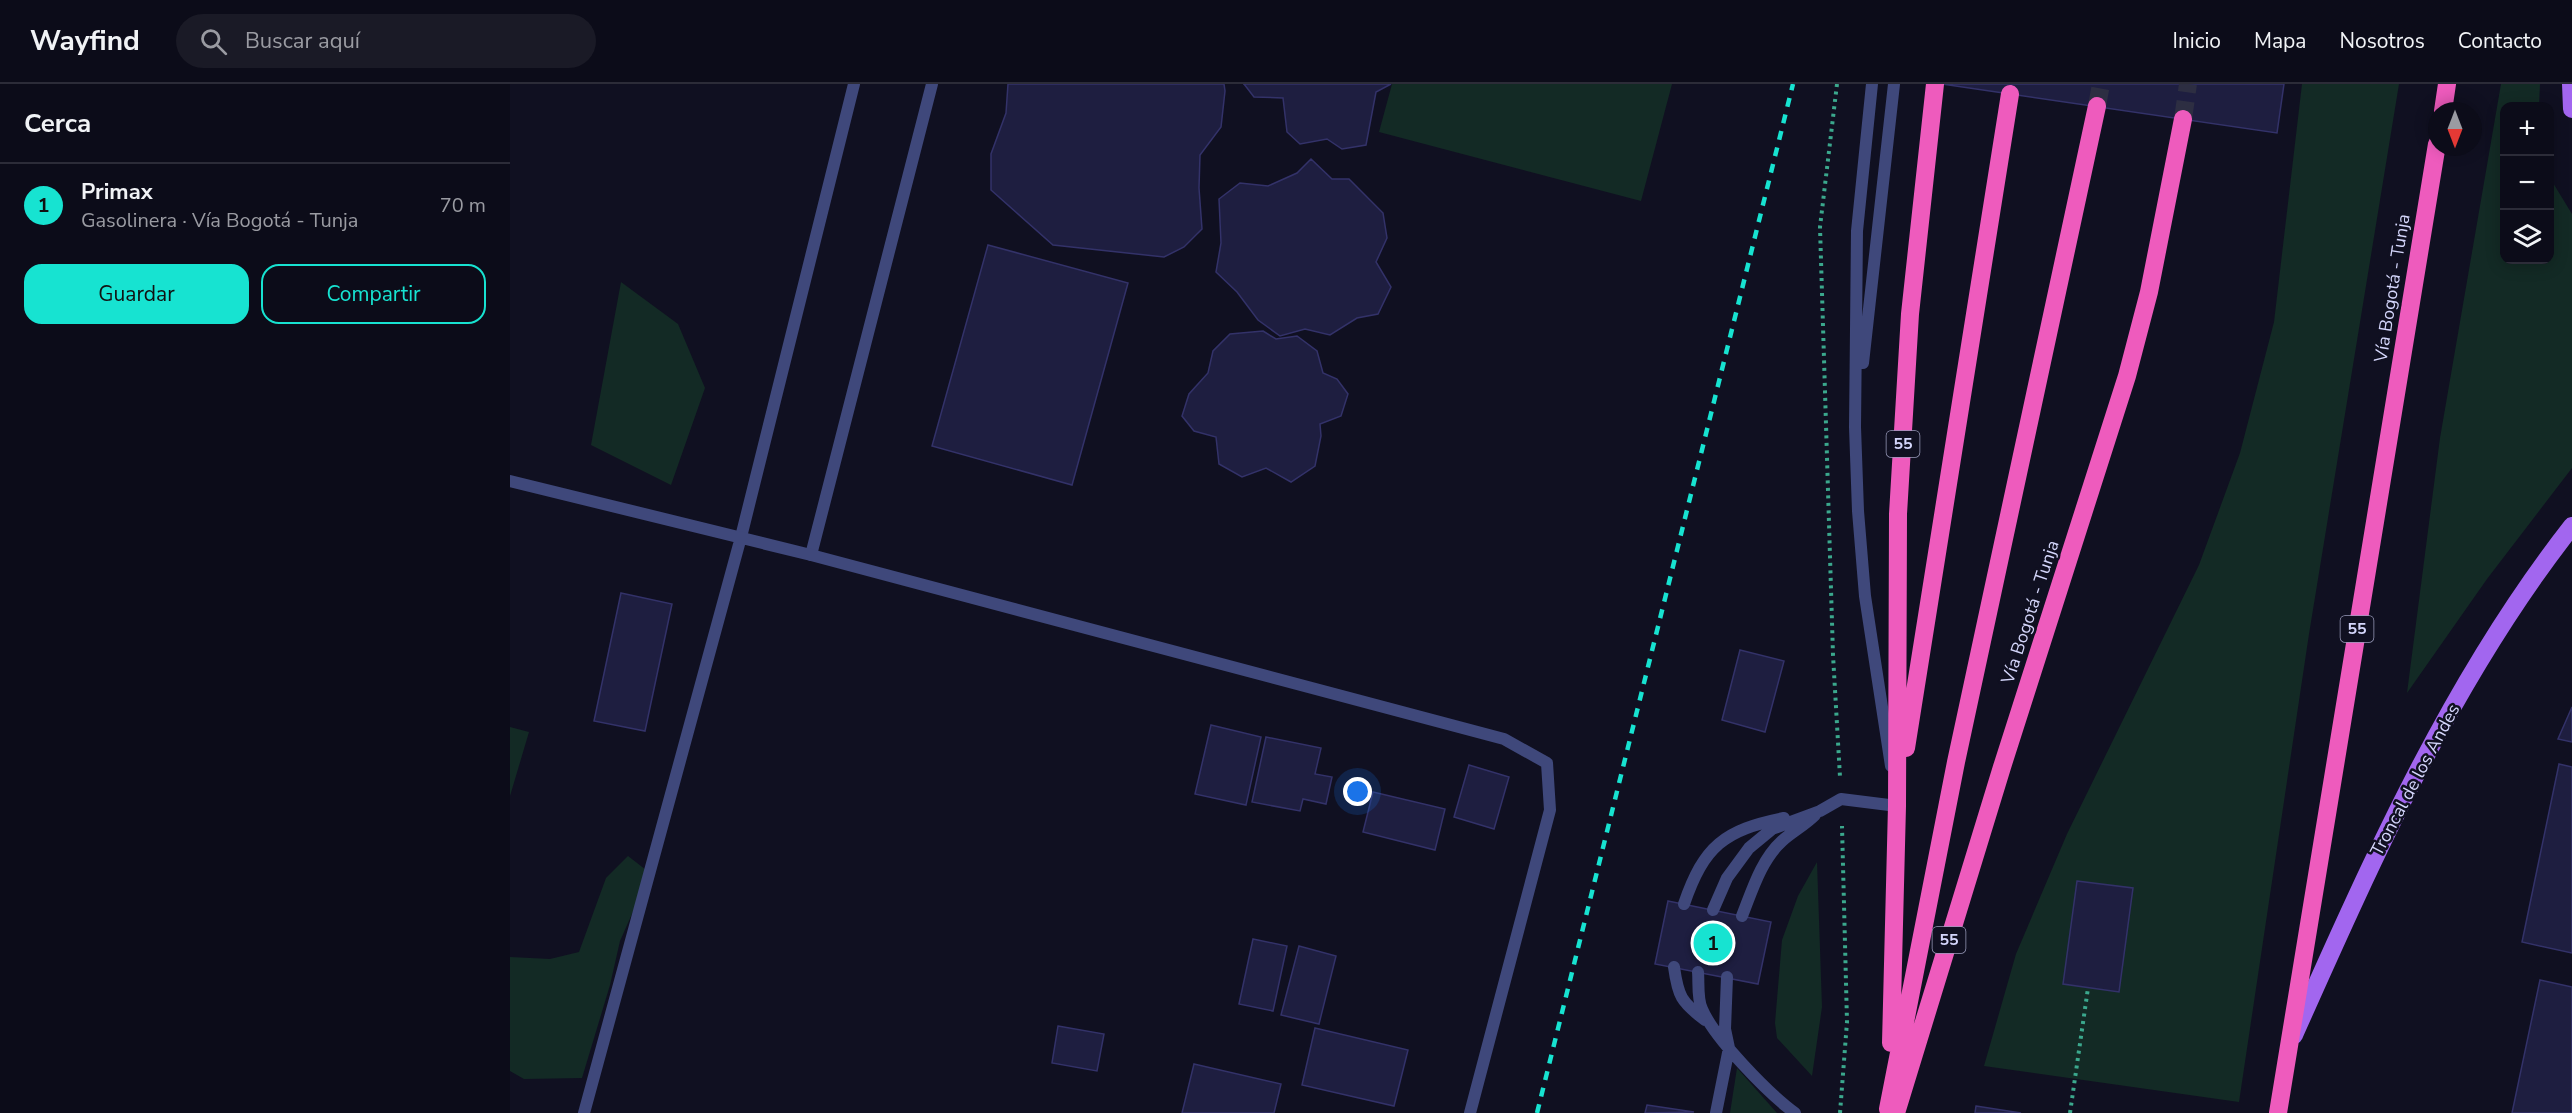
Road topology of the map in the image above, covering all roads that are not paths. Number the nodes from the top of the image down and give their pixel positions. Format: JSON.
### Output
{"nodes":[{"id":1,"x":854,"y":84,"type":"edge"},
{"id":2,"x":932,"y":84,"type":"edge"},
{"id":3,"x":1872,"y":84,"type":"edge"},
{"id":4,"x":1894,"y":84,"type":"edge"},
{"id":5,"x":1935,"y":84,"type":"edge"},
{"id":6,"x":2447,"y":84,"type":"edge"},
{"id":7,"x":2571,"y":84,"type":"edge"},
{"id":8,"x":2010,"y":94,"type":"dead end"},
{"id":9,"x":2444,"y":102,"type":"edge"},
{"id":10,"x":2097,"y":106,"type":"tunnel mouth"},
{"id":11,"x":2572,"y":109,"type":"edge"},
{"id":12,"x":2183,"y":119,"type":"tunnel mouth"},
{"id":13,"x":2435,"y":156,"type":"edge"},
{"id":14,"x":1855,"y":427,"type":"junction"},
{"id":15,"x":510,"y":481,"type":"edge"},
{"id":16,"x":2572,"y":526,"type":"edge"},
{"id":17,"x":741,"y":537,"type":"junction"},
{"id":18,"x":811,"y":555,"type":"junction"},
{"id":19,"x":1897,"y":806,"type":"junction"},
{"id":20,"x":1821,"y":811,"type":"junction"},
{"id":21,"x":1684,"y":904,"type":"dead end"},
{"id":22,"x":1713,"y":910,"type":"dead end"},
{"id":23,"x":1742,"y":916,"type":"dead end"},
{"id":24,"x":1674,"y":967,"type":"dead end"},
{"id":25,"x":1698,"y":972,"type":"dead end"},
{"id":26,"x":1727,"y":977,"type":"dead end"},
{"id":27,"x":1708,"y":1022,"type":"junction"},
{"id":28,"x":1729,"y":1048,"type":"junction"},
{"id":29,"x":2287,"y":1050,"type":"junction"},
{"id":30,"x":1889,"y":1094,"type":"junction"},
{"id":31,"x":584,"y":1113,"type":"edge"},
{"id":32,"x":1470,"y":1113,"type":"edge"},
{"id":33,"x":1716,"y":1113,"type":"edge"},
{"id":34,"x":1795,"y":1113,"type":"edge"},
{"id":35,"x":1887,"y":1113,"type":"edge"},
{"id":36,"x":1896,"y":1113,"type":"edge"},
{"id":37,"x":2278,"y":1113,"type":"edge"}],
"edges":[{"from":1,"to":17,"type":"street"},
{"from":2,"to":18,"type":"street"},
{"from":3,"to":14,"type":"street"},
{"from":4,"to":14,"type":"street"},
{"from":5,"to":19,"type":"highway","name":"Vía Bogotá - Tunja","number":"55"},
{"from":6,"to":9,"type":"highway"},
{"from":7,"to":11,"type":"main road"},
{"from":8,"to":19,"type":"highway","name":"Vía Bogotá - Tunja","number":"55"},
{"from":10,"to":30,"type":"highway","name":"Vía Bogotá - Tunja","number":"55"},
{"from":12,"to":36,"type":"highway","name":"Vía Bogotá - Tunja","number":"55"},
{"from":13,"to":29,"type":"highway","name":"Vía Bogotá - Tunja","number":"55"},
{"from":14,"to":19,"type":"street"},
{"from":15,"to":17,"type":"street"},
{"from":16,"to":29,"type":"main road","name":"Troncal de los Andes"},
{"from":17,"to":18,"type":"street"},
{"from":17,"to":31,"type":"street"},
{"from":18,"to":32,"type":"street"},
{"from":19,"to":20,"type":"street"},
{"from":19,"to":30,"type":"highway","name":"Vía Bogotá - Tunja","number":"55"},
{"from":20,"to":21,"type":"street"},
{"from":20,"to":22,"type":"street"},
{"from":20,"to":23,"type":"street"},
{"from":24,"to":27,"type":"street"},
{"from":25,"to":27,"type":"street"},
{"from":26,"to":28,"type":"street"},
{"from":27,"to":28,"type":"street"},
{"from":28,"to":33,"type":"street"},
{"from":28,"to":34,"type":"street"},
{"from":29,"to":37,"type":"highway","name":"Vía Bogotá - Tunja","number":"55"},
{"from":30,"to":35,"type":"highway","name":"Vía Bogotá - Tunja","number":"55"}]}
